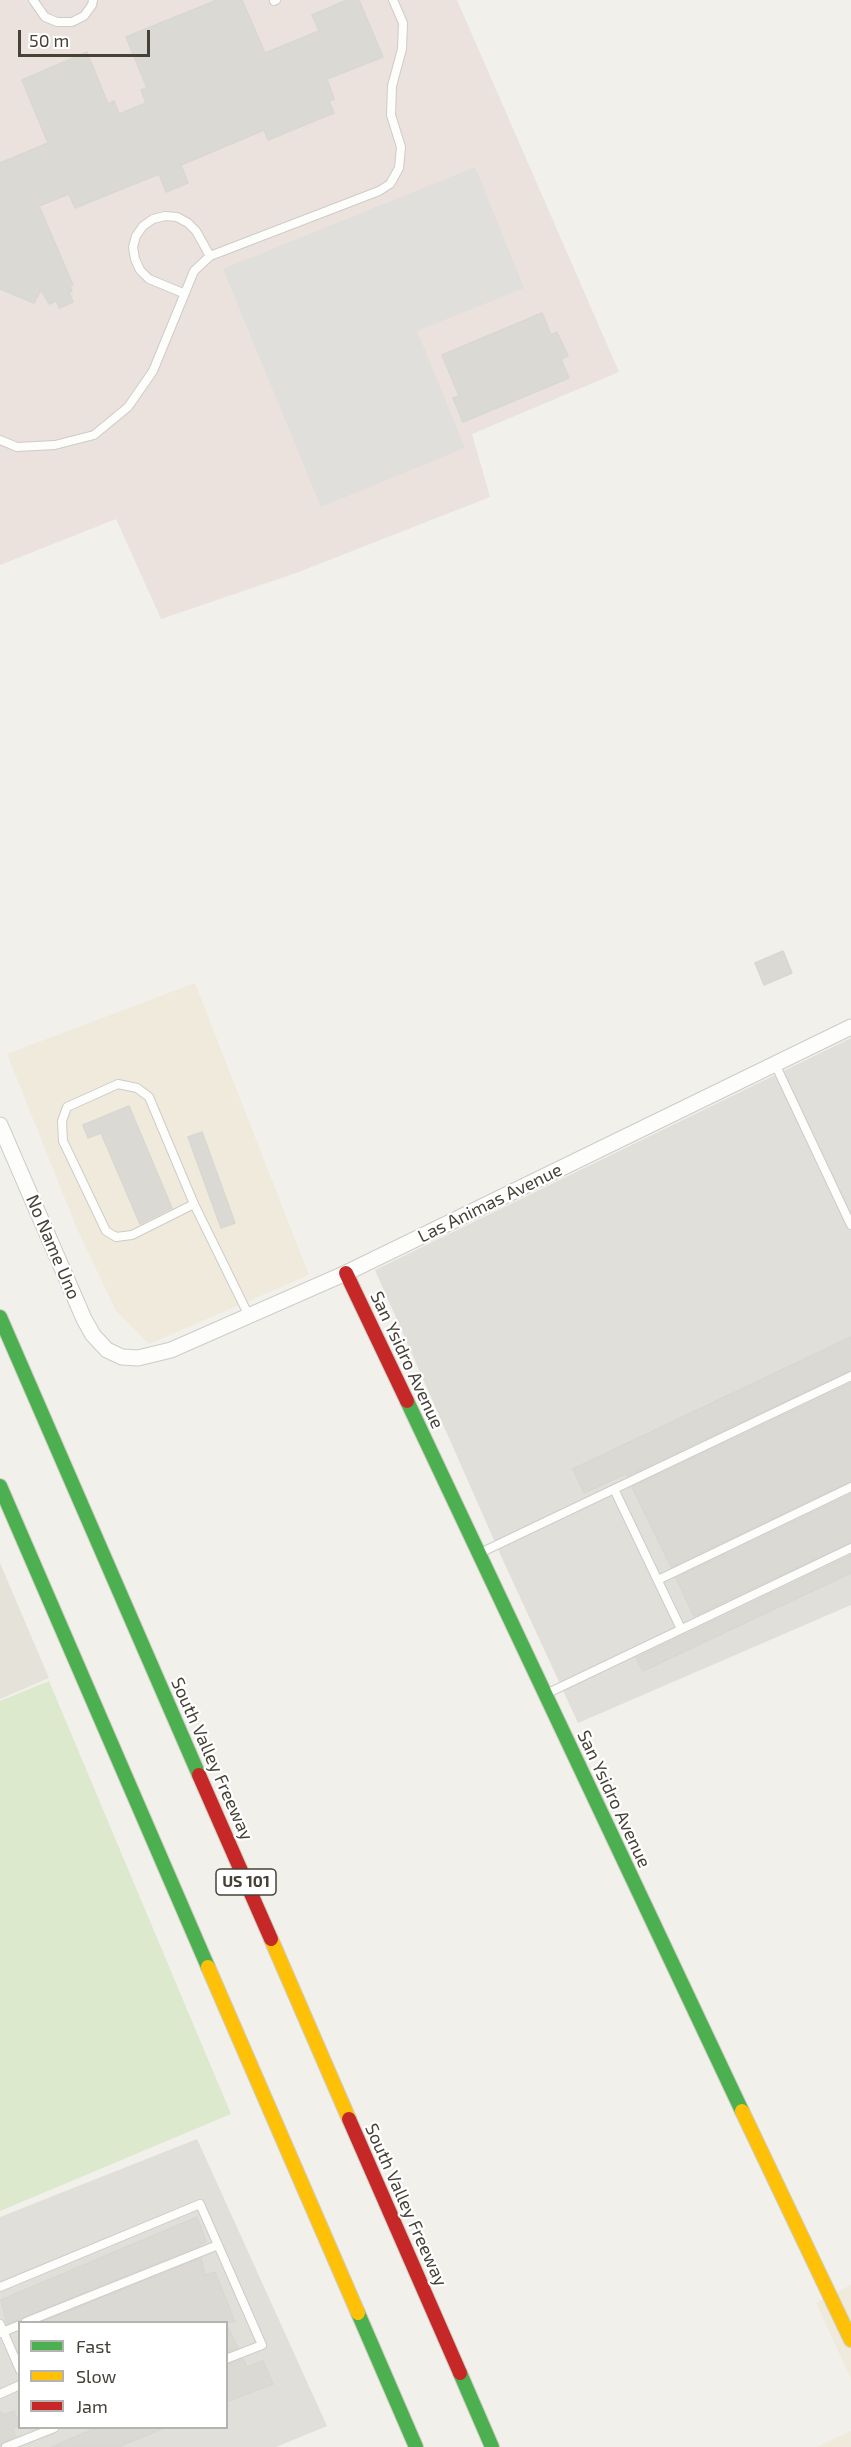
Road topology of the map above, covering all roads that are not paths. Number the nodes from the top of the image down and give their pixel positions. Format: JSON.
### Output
{"nodes":[{"id":1,"x":33,"y":0,"type":"edge"},
{"id":2,"x":93,"y":0,"type":"edge"},
{"id":3,"x":393,"y":0,"type":"edge"},
{"id":4,"x":210,"y":256,"type":"junction"},
{"id":5,"x":183,"y":293,"type":"junction"},
{"id":6,"x":0,"y":440,"type":"edge"},
{"id":7,"x":851,"y":1027,"type":"edge"},
{"id":8,"x":775,"y":1064,"type":"junction"},
{"id":9,"x":0,"y":1125,"type":"edge"},
{"id":10,"x":194,"y":1204,"type":"junction"},
{"id":11,"x":851,"y":1225,"type":"edge"},
{"id":12,"x":346,"y":1274,"type":"junction"},
{"id":13,"x":249,"y":1316,"type":"junction"},
{"id":14,"x":0,"y":1317,"type":"edge"},
{"id":15,"x":122,"y":1357,"type":"joint"},
{"id":16,"x":851,"y":1376,"type":"edge"},
{"id":17,"x":0,"y":1486,"type":"edge"},
{"id":18,"x":851,"y":1487,"type":"edge"},
{"id":19,"x":614,"y":1489,"type":"junction"},
{"id":20,"x":851,"y":1548,"type":"edge"},
{"id":21,"x":479,"y":1554,"type":"junction"},
{"id":22,"x":658,"y":1580,"type":"junction"},
{"id":23,"x":681,"y":1629,"type":"junction"},
{"id":24,"x":545,"y":1694,"type":"junction"},
{"id":25,"x":218,"y":2245,"type":"junction"},
{"id":26,"x":0,"y":2287,"type":"edge"},
{"id":27,"x":28,"y":2321,"type":"edge"},
{"id":28,"x":18,"y":2326,"type":"edge"},
{"id":29,"x":1,"y":2330,"type":"edge"},
{"id":30,"x":851,"y":2340,"type":"edge"},
{"id":31,"x":228,"y":2358,"type":"edge"},
{"id":32,"x":18,"y":2366,"type":"edge"},
{"id":33,"x":18,"y":2386,"type":"edge"},
{"id":34,"x":0,"y":2394,"type":"edge"},
{"id":35,"x":44,"y":2429,"type":"edge"},
{"id":36,"x":6,"y":2447,"type":"edge"},
{"id":37,"x":416,"y":2447,"type":"edge"},
{"id":38,"x":492,"y":2447,"type":"edge"}],
"edges":[{"from":1,"to":2,"type":"lane"},
{"from":3,"to":4,"type":"lane"},
{"from":4,"to":5,"type":"lane"},
{"from":4,"to":5,"type":"lane"},
{"from":5,"to":6,"type":"lane"},
{"from":7,"to":8,"type":"street","name":"Las Animas Avenue"},
{"from":8,"to":11,"type":"lane"},
{"from":8,"to":12,"type":"street","name":"Las Animas Avenue"},
{"from":9,"to":15,"type":"street","name":"No Name Uno"},
{"from":10,"to":10,"type":"lane"},
{"from":10,"to":13,"type":"lane"},
{"from":12,"to":13,"type":"street","name":"Las Animas Avenue"},
{"from":12,"to":21,"type":"main road","name":"San Ysidro Avenue"},
{"from":13,"to":15,"type":"street","name":"Las Animas Avenue"},
{"from":14,"to":38,"type":"main road","name":"South Valley Freeway","number":"US 101"},
{"from":16,"to":19,"type":"lane"},
{"from":17,"to":37,"type":"main road"},
{"from":18,"to":22,"type":"lane"},
{"from":19,"to":21,"type":"lane"},
{"from":19,"to":22,"type":"lane"},
{"from":20,"to":23,"type":"lane"},
{"from":21,"to":24,"type":"main road","name":"San Ysidro Avenue"},
{"from":22,"to":23,"type":"lane"},
{"from":23,"to":24,"type":"lane"},
{"from":24,"to":30,"type":"main road","name":"San Ysidro Avenue"},
{"from":25,"to":26,"type":"lane"},
{"from":25,"to":27,"type":"lane"},
{"from":25,"to":31,"type":"lane"},
{"from":28,"to":29,"type":"lane"},
{"from":29,"to":32,"type":"lane"},
{"from":33,"to":34,"type":"lane"},
{"from":35,"to":36,"type":"lane"}]}
